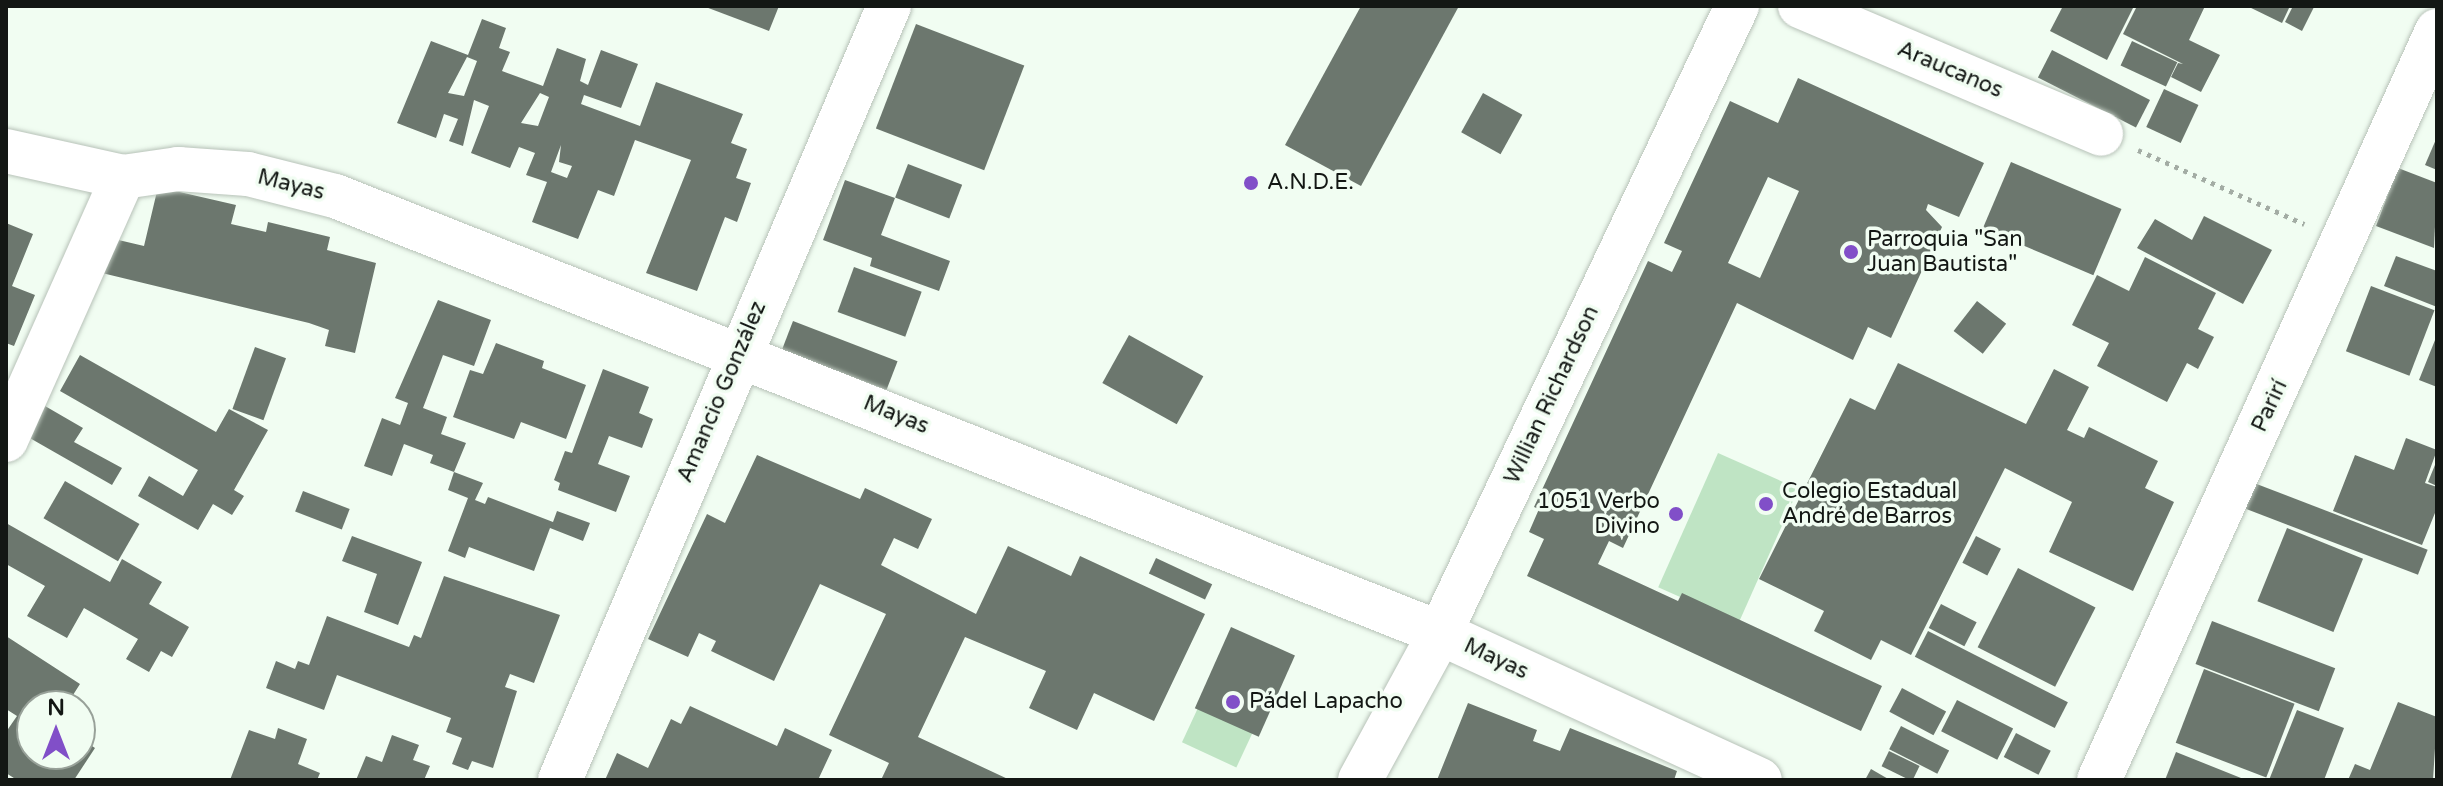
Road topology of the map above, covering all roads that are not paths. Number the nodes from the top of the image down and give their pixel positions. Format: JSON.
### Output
{"nodes":[{"id":1,"x":889,"y":6,"type":"edge"},
{"id":2,"x":1737,"y":6,"type":"edge"},
{"id":3,"x":1800,"y":6,"type":"edge"},
{"id":4,"x":2437,"y":31,"type":"edge"},
{"id":5,"x":2101,"y":134,"type":"road end"},
{"id":6,"x":6,"y":151,"type":"edge"},
{"id":7,"x":123,"y":177,"type":"junction"},
{"id":8,"x":738,"y":352,"type":"junction"},
{"id":9,"x":6,"y":440,"type":"edge"},
{"id":10,"x":1440,"y":633,"type":"junction"},
{"id":11,"x":560,"y":780,"type":"edge"},
{"id":12,"x":1360,"y":780,"type":"edge"},
{"id":13,"x":1760,"y":780,"type":"edge"},
{"id":14,"x":2099,"y":780,"type":"edge"}],
"edges":[{"from":1,"to":8,"type":"street","name":"Amancio González"},
{"from":2,"to":10,"type":"street","name":"Willian Richardson"},
{"from":3,"to":5,"type":"street","name":"Araucanos"},
{"from":4,"to":14,"type":"street","name":"Parirí"},
{"from":6,"to":7,"type":"street","name":"Mayas"},
{"from":7,"to":8,"type":"street","name":"Mayas"},
{"from":7,"to":9,"type":"street"},
{"from":8,"to":10,"type":"street","name":"Mayas"},
{"from":8,"to":11,"type":"street","name":"Amancio González"},
{"from":10,"to":12,"type":"street","name":"Willian Richardson"},
{"from":10,"to":13,"type":"street","name":"Mayas"}]}
